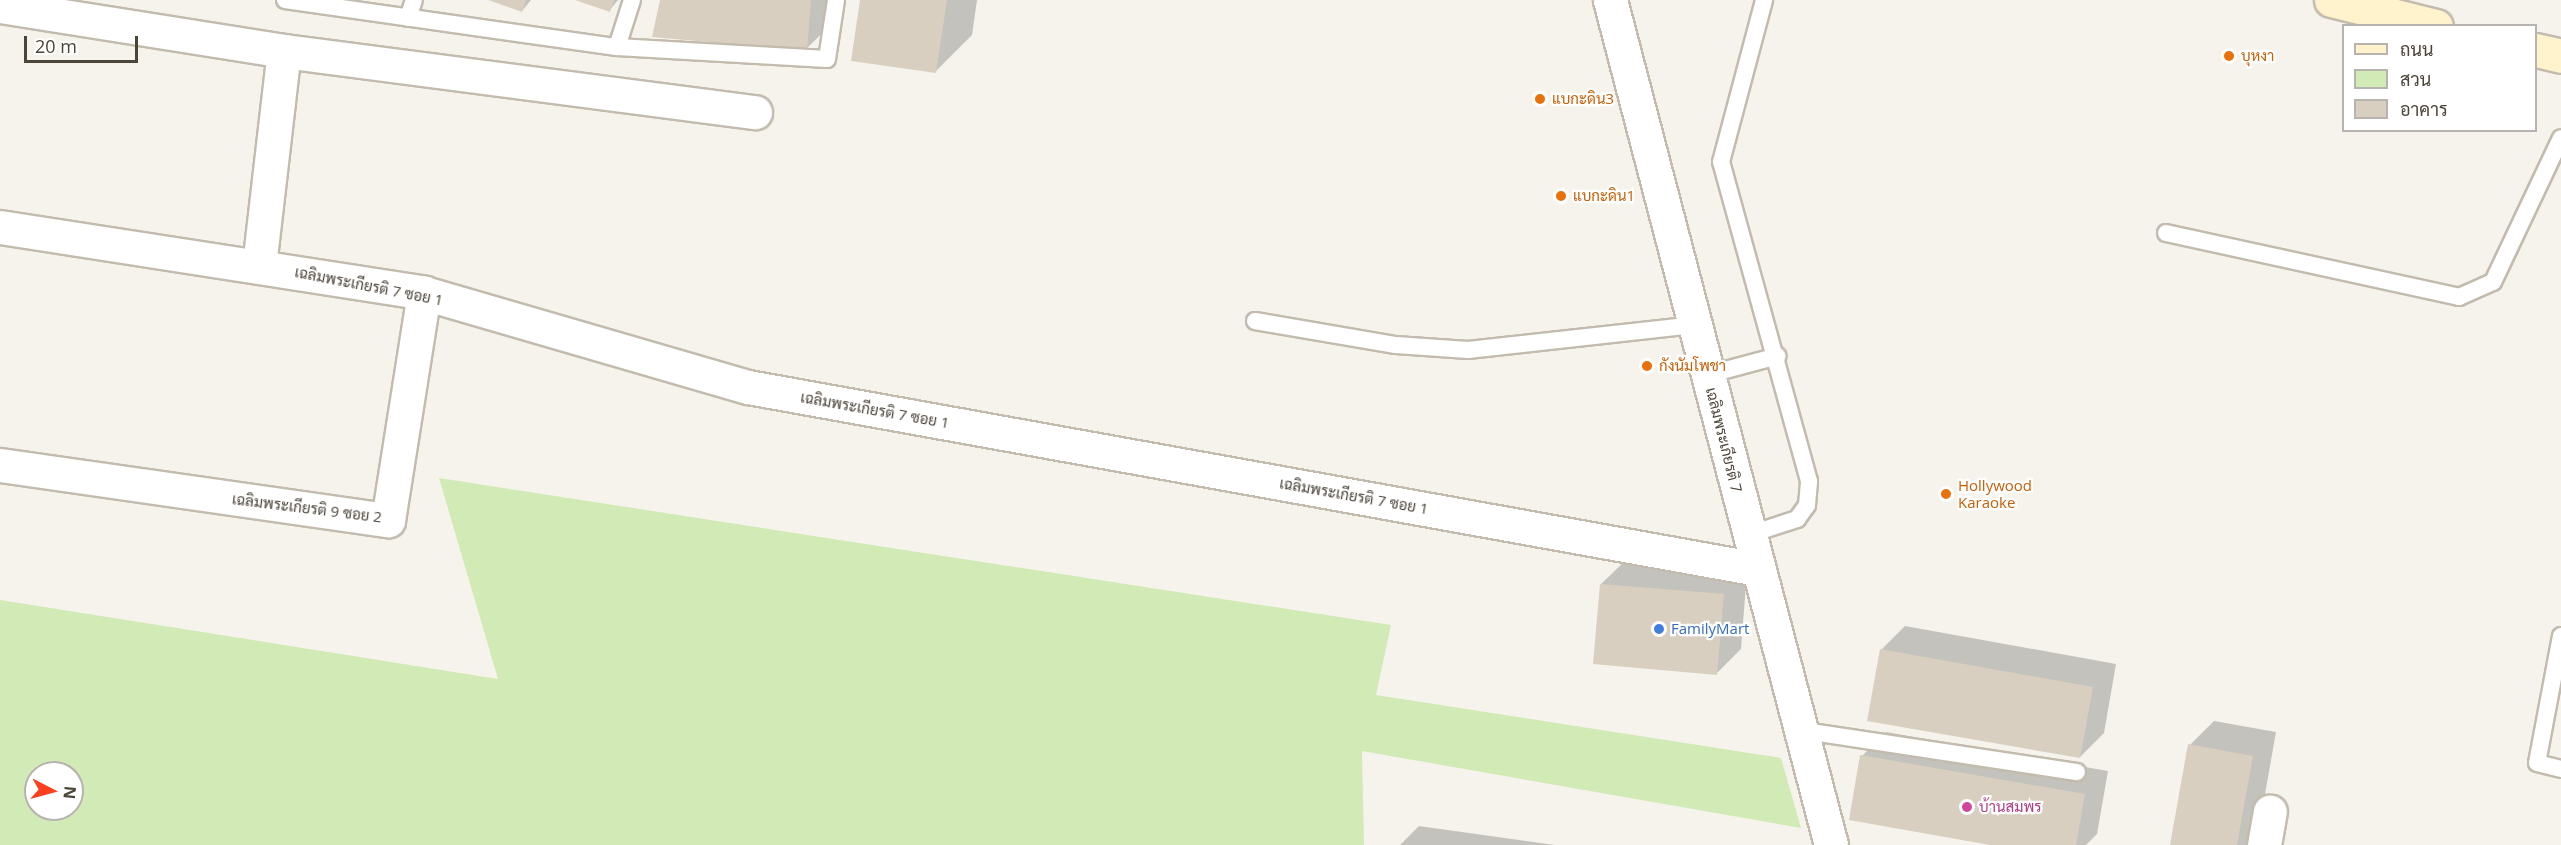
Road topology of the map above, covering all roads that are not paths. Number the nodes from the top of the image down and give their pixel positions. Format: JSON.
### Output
{"nodes":[{"id":1,"x":285,"y":0,"type":"edge"},
{"id":2,"x":414,"y":0,"type":"edge"},
{"id":3,"x":632,"y":0,"type":"edge"},
{"id":4,"x":836,"y":0,"type":"edge"},
{"id":5,"x":1610,"y":0,"type":"edge"},
{"id":6,"x":1764,"y":0,"type":"edge"},
{"id":7,"x":2331,"y":0,"type":"edge"},
{"id":8,"x":0,"y":6,"type":"edge"},
{"id":9,"x":408,"y":18,"type":"junction"},
{"id":10,"x":2428,"y":24,"type":"edge"},
{"id":11,"x":617,"y":47,"type":"junction"},
{"id":12,"x":2537,"y":50,"type":"edge"},
{"id":13,"x":284,"y":51,"type":"junction"},
{"id":14,"x":2561,"y":56,"type":"edge"},
{"id":15,"x":755,"y":112,"type":"dead end"},
{"id":16,"x":2561,"y":138,"type":"edge"},
{"id":17,"x":0,"y":227,"type":"edge"},
{"id":18,"x":2166,"y":233,"type":"dead end"},
{"id":19,"x":259,"y":266,"type":"junction"},
{"id":20,"x":424,"y":293,"type":"junction"},
{"id":21,"x":1255,"y":321,"type":"dead end"},
{"id":22,"x":1694,"y":326,"type":"junction"},
{"id":23,"x":1778,"y":356,"type":"junction"},
{"id":24,"x":1707,"y":375,"type":"junction"},
{"id":25,"x":0,"y":465,"type":"edge"},
{"id":26,"x":1748,"y":535,"type":"junction"},
{"id":27,"x":1757,"y":568,"type":"junction"},
{"id":28,"x":2561,"y":636,"type":"edge"},
{"id":29,"x":1799,"y":730,"type":"junction"},
{"id":30,"x":2561,"y":769,"type":"edge"},
{"id":31,"x":2078,"y":772,"type":"dead end"},
{"id":32,"x":2270,"y":812,"type":"dead end"},
{"id":33,"x":1831,"y":845,"type":"edge"},
{"id":34,"x":2264,"y":845,"type":"edge"}],
"edges":[{"from":1,"to":9,"type":"lane"},
{"from":2,"to":9,"type":"lane"},
{"from":3,"to":11,"type":"lane"},
{"from":4,"to":11,"type":"lane"},
{"from":5,"to":22,"type":"street","name":"เฉลิมพระเกียรติ 7"},
{"from":6,"to":23,"type":"lane"},
{"from":7,"to":10,"type":"street"},
{"from":8,"to":13,"type":"street"},
{"from":9,"to":11,"type":"lane"},
{"from":12,"to":14,"type":"street"},
{"from":13,"to":15,"type":"street"},
{"from":13,"to":19,"type":"street"},
{"from":16,"to":18,"type":"lane"},
{"from":17,"to":19,"type":"street","name":"เฉลิมพระเกียรติ 7 ซอย 1"},
{"from":19,"to":20,"type":"street","name":"เฉลิมพระเกียรติ 7 ซอย 1"},
{"from":20,"to":25,"type":"street","name":"เฉลิมพระเกียรติ 9 ซอย 2"},
{"from":20,"to":27,"type":"street","name":"เฉลิมพระเกียรติ 7 ซอย 1"},
{"from":21,"to":22,"type":"lane"},
{"from":22,"to":24,"type":"street","name":"เฉลิมพระเกียรติ 7"},
{"from":23,"to":24,"type":"lane"},
{"from":23,"to":26,"type":"lane"},
{"from":24,"to":26,"type":"street","name":"เฉลิมพระเกียรติ 7"},
{"from":26,"to":27,"type":"street","name":"เฉลิมพระเกียรติ 7"},
{"from":27,"to":29,"type":"street","name":"เฉลิมพระเกียรติ 7"},
{"from":28,"to":30,"type":"lane"},
{"from":29,"to":31,"type":"lane"},
{"from":29,"to":33,"type":"street","name":"เฉลิมพระเกียรติ 7"},
{"from":32,"to":34,"type":"street"}]}
